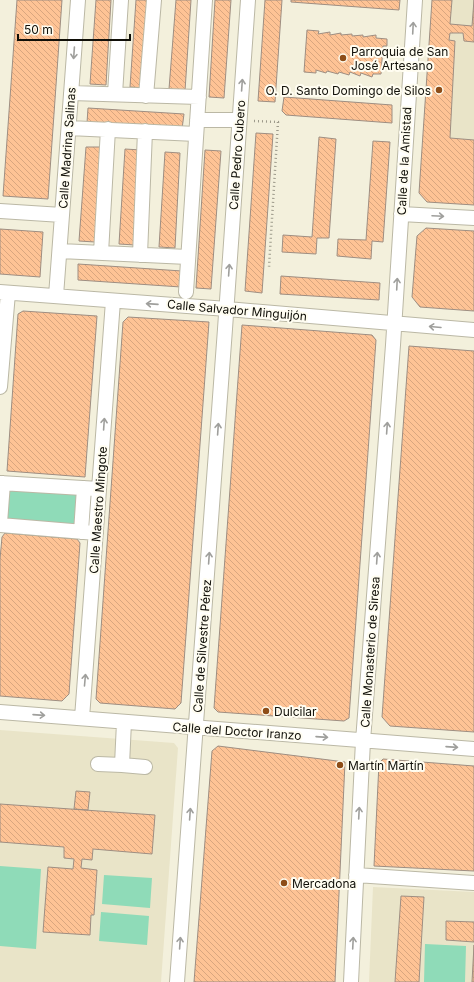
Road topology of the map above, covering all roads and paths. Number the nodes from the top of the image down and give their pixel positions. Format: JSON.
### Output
{"nodes":[{"id":1,"x":78,"y":0,"type":"edge"},
{"id":2,"x":121,"y":0,"type":"edge"},
{"id":3,"x":154,"y":0,"type":"edge"},
{"id":4,"x":205,"y":0,"type":"edge"},
{"id":5,"x":248,"y":0,"type":"edge"},
{"id":6,"x":414,"y":0,"type":"edge"},
{"id":7,"x":71,"y":93,"type":"junction"},
{"id":8,"x":115,"y":94,"type":"junction"},
{"id":9,"x":146,"y":96,"type":"junction"},
{"id":10,"x":199,"y":97,"type":"junction"},
{"id":11,"x":239,"y":120,"type":"junction"},
{"id":12,"x":197,"y":127,"type":"junction"},
{"id":13,"x":69,"y":128,"type":"junction"},
{"id":14,"x":108,"y":129,"type":"junction"},
{"id":15,"x":145,"y":131,"type":"junction"},
{"id":16,"x":0,"y":211,"type":"edge"},
{"id":17,"x":401,"y":214,"type":"junction"},
{"id":18,"x":62,"y":216,"type":"junction"},
{"id":19,"x":474,"y":218,"type":"edge"},
{"id":20,"x":60,"y":251,"type":"junction"},
{"id":21,"x":101,"y":253,"type":"junction"},
{"id":22,"x":140,"y":255,"type":"junction"},
{"id":23,"x":188,"y":257,"type":"junction"},
{"id":24,"x":269,"y":267,"type":"dead end"},
{"id":25,"x":4,"y":292,"type":"edge"},
{"id":26,"x":186,"y":292,"type":"dead end"},
{"id":27,"x":56,"y":296,"type":"junction"},
{"id":28,"x":113,"y":301,"type":"junction"},
{"id":29,"x":227,"y":309,"type":"junction"},
{"id":30,"x":394,"y":323,"type":"junction"},
{"id":31,"x":474,"y":330,"type":"edge"},
{"id":32,"x":0,"y":387,"type":"edge"},
{"id":33,"x":1,"y":483,"type":"edge"},
{"id":34,"x":84,"y":488,"type":"junction"},
{"id":35,"x":99,"y":489,"type":"junction"},
{"id":36,"x":0,"y":524,"type":"edge"},
{"id":37,"x":81,"y":532,"type":"junction"},
{"id":38,"x":96,"y":533,"type":"junction"},
{"id":39,"x":0,"y":712,"type":"edge"},
{"id":40,"x":82,"y":718,"type":"junction"},
{"id":41,"x":124,"y":722,"type":"junction"},
{"id":42,"x":196,"y":727,"type":"junction"},
{"id":43,"x":363,"y":741,"type":"junction"},
{"id":44,"x":474,"y":749,"type":"edge"},
{"id":45,"x":98,"y":764,"type":"dead end"},
{"id":46,"x":122,"y":765,"type":"junction"},
{"id":47,"x":145,"y":767,"type":"dead end"},
{"id":48,"x":363,"y":876,"type":"junction"},
{"id":49,"x":474,"y":883,"type":"edge"},
{"id":50,"x":177,"y":982,"type":"edge"},
{"id":51,"x":351,"y":982,"type":"edge"}],
"edges":[{"from":1,"to":7,"type":"street","name":"Calle Madrina Salinas","one_way":true},
{"from":2,"to":8,"type":"street"},
{"from":3,"to":9,"type":"street"},
{"from":4,"to":10,"type":"street"},
{"from":11,"to":5,"type":"street","name":"Calle Pedro Cubero","one_way":true},
{"from":17,"to":6,"type":"street","name":"Calle de la Amistad","one_way":true},
{"from":7,"to":8,"type":"street"},
{"from":7,"to":13,"type":"street","name":"Calle Madrina Salinas"},
{"from":8,"to":9,"type":"street"},
{"from":9,"to":10,"type":"street"},
{"from":10,"to":12,"type":"street"},
{"from":11,"to":12,"type":"street"},
{"from":11,"to":24,"type":"path"},
{"from":29,"to":11,"type":"street","name":"Calle Pedro Cubero","one_way":true},
{"from":12,"to":15,"type":"street"},
{"from":12,"to":23,"type":"street"},
{"from":13,"to":14,"type":"street"},
{"from":13,"to":18,"type":"street","name":"Calle Madrina Salinas"},
{"from":14,"to":15,"type":"street"},
{"from":14,"to":21,"type":"street"},
{"from":15,"to":22,"type":"street"},
{"from":16,"to":18,"type":"street"},
{"from":17,"to":19,"type":"street","one_way":true},
{"from":30,"to":17,"type":"street","name":"Calle de la Amistad","one_way":true},
{"from":18,"to":20,"type":"street","name":"Calle Madrina Salinas"},
{"from":20,"to":21,"type":"street"},
{"from":20,"to":27,"type":"street","name":"Calle Madrina Salinas"},
{"from":21,"to":22,"type":"street"},
{"from":22,"to":23,"type":"street"},
{"from":23,"to":26,"type":"street"},
{"from":25,"to":27,"type":"street","name":"Calle Salvador Minguijón"},
{"from":25,"to":32,"type":"street"},
{"from":27,"to":28,"type":"street","name":"Calle Salvador Minguijón"},
{"from":29,"to":28,"type":"street","name":"Calle Salvador Minguijón","one_way":true},
{"from":35,"to":28,"type":"street","name":"Calle Maestro Mingote","one_way":true},
{"from":29,"to":30,"type":"street","name":"Calle Salvador Minguijón"},
{"from":42,"to":29,"type":"street","name":"Calle de Silvestre Pérez","one_way":true},
{"from":31,"to":30,"type":"street","name":"Calle Salvador Minguijón","one_way":true},
{"from":43,"to":30,"type":"street","name":"Calle Monasterio de Siresa","one_way":true},
{"from":33,"to":34,"type":"street"},
{"from":33,"to":36,"type":"street"},
{"from":34,"to":35,"type":"street"},
{"from":34,"to":37,"type":"street"},
{"from":35,"to":38,"type":"street","name":"Calle Maestro Mingote"},
{"from":36,"to":37,"type":"street"},
{"from":37,"to":38,"type":"street"},
{"from":40,"to":38,"type":"street","name":"Calle Maestro Mingote","one_way":true},
{"from":39,"to":40,"type":"street","name":"Calle del Doctor Iranzo","one_way":true},
{"from":40,"to":41,"type":"street","name":"Calle del Doctor Iranzo"},
{"from":41,"to":42,"type":"street","name":"Calle del Doctor Iranzo"},
{"from":41,"to":46,"type":"street"},
{"from":42,"to":43,"type":"street","name":"Calle del Doctor Iranzo","one_way":true},
{"from":50,"to":42,"type":"street","name":"Calle de Silvestre Pérez","one_way":true},
{"from":43,"to":44,"type":"street","name":"Calle del Doctor Iranzo","one_way":true},
{"from":48,"to":43,"type":"street","name":"Calle Monasterio de Siresa","one_way":true},
{"from":45,"to":46,"type":"street"},
{"from":46,"to":47,"type":"street"},
{"from":48,"to":49,"type":"street"},
{"from":51,"to":48,"type":"street","name":"Calle Monasterio de Siresa","one_way":true}]}
